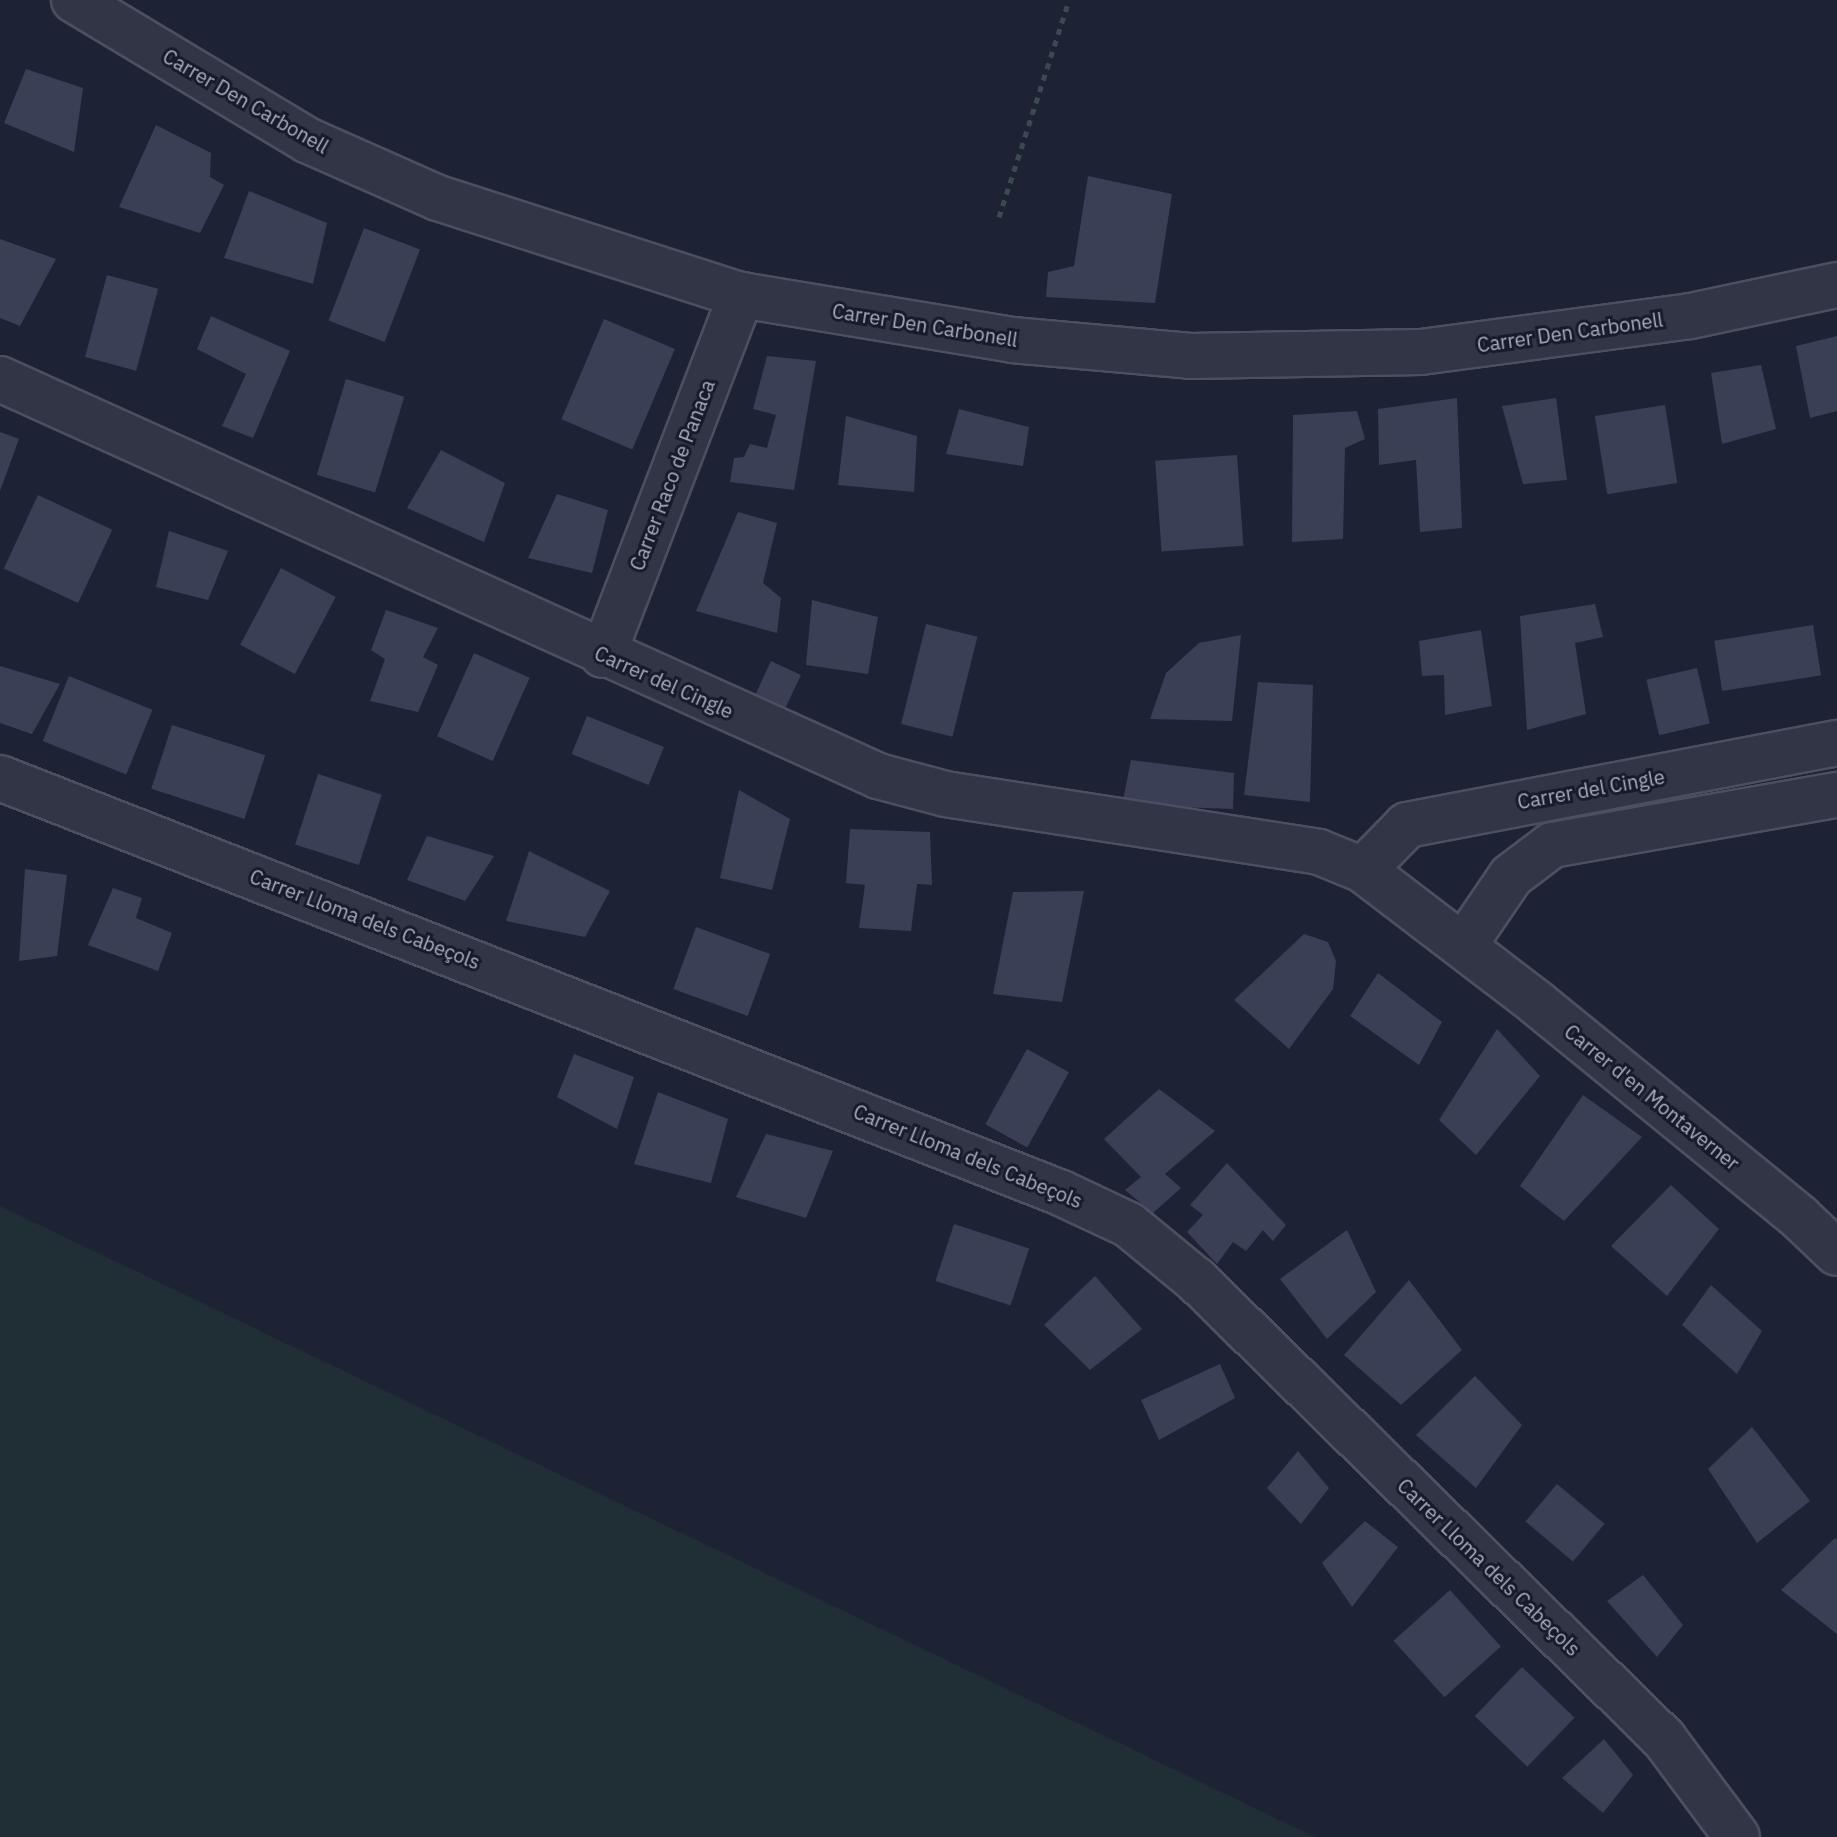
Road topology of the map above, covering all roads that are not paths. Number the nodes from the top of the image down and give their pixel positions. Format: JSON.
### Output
{"nodes":[{"id":1,"x":74,"y":0,"type":"edge"},
{"id":2,"x":1837,"y":285,"type":"edge"},
{"id":3,"x":741,"y":295,"type":"junction"},
{"id":4,"x":0,"y":379,"type":"edge"},
{"id":5,"x":603,"y":655,"type":"junction"},
{"id":6,"x":1837,"y":743,"type":"edge"},
{"id":7,"x":0,"y":778,"type":"edge"},
{"id":8,"x":1837,"y":795,"type":"edge"},
{"id":9,"x":1363,"y":870,"type":"junction"},
{"id":10,"x":1464,"y":945,"type":"junction"},
{"id":11,"x":1837,"y":1253,"type":"edge"},
{"id":12,"x":1737,"y":1837,"type":"edge"}],
"edges":[{"from":1,"to":3,"type":"street","name":"Carrer Den Carbonell"},
{"from":2,"to":3,"type":"street","name":"Carrer Den Carbonell"},
{"from":3,"to":5,"type":"street","name":"Carrer Raco de Panaca"},
{"from":4,"to":5,"type":"street","name":"Carrer del Cingle"},
{"from":5,"to":9,"type":"street","name":"Carrer del Cingle"},
{"from":6,"to":9,"type":"street","name":"Carrer del Cingle"},
{"from":7,"to":12,"type":"street","name":"Carrer Lloma dels Cabeçols"},
{"from":8,"to":10,"type":"street"},
{"from":9,"to":10,"type":"street","name":"Carrer del Cingle"},
{"from":10,"to":11,"type":"street","name":"Carrer d'en Montaverner"}]}
